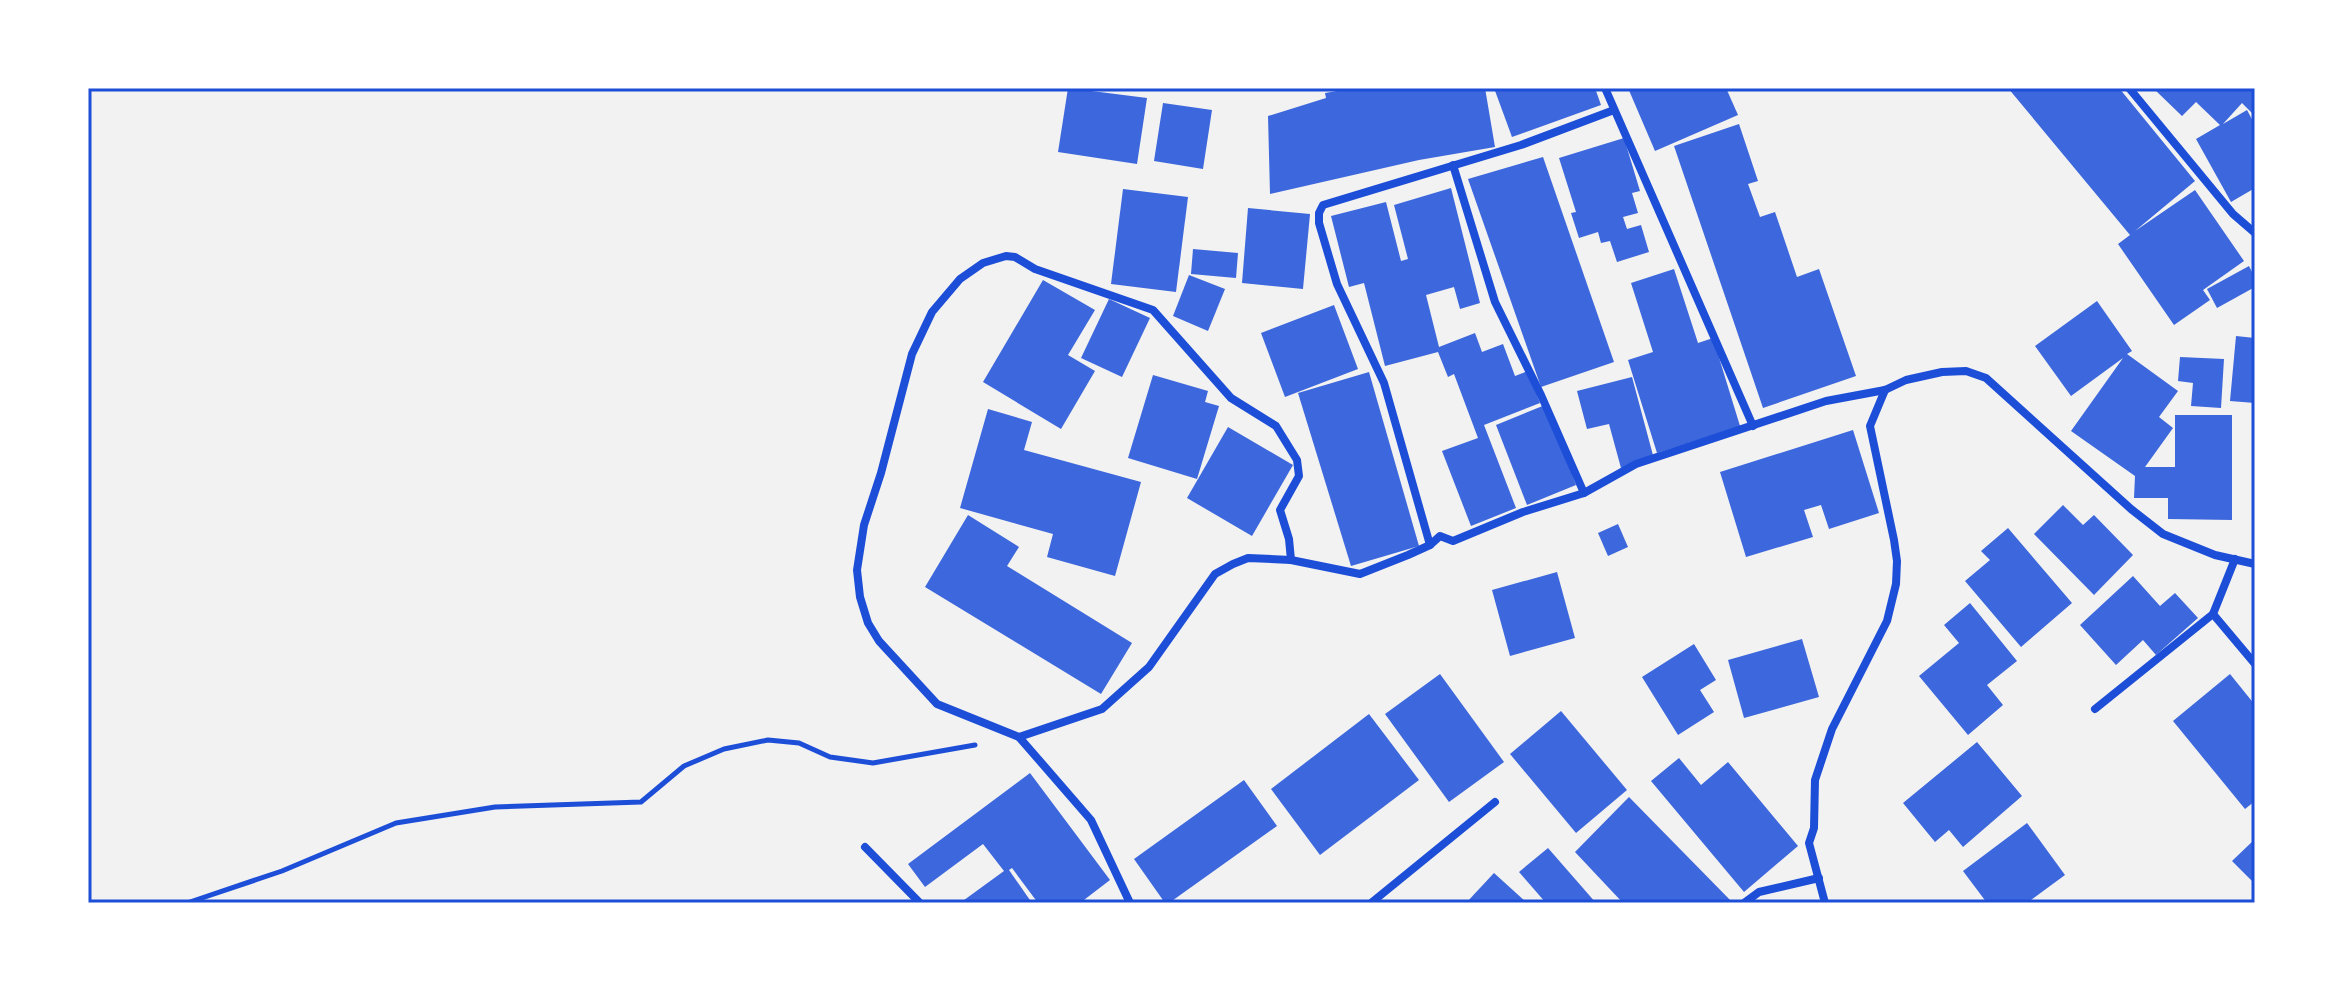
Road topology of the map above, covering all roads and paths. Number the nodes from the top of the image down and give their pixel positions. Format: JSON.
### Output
{"nodes":[{"id":1,"x":1605,"y":88,"type":"edge"},
{"id":2,"x":2129,"y":88,"type":"edge"},
{"id":3,"x":1614,"y":110,"type":"junction"},
{"id":4,"x":1453,"y":165,"type":"junction"},
{"id":5,"x":2255,"y":233,"type":"edge"},
{"id":6,"x":1885,"y":390,"type":"junction"},
{"id":7,"x":1753,"y":426,"type":"junction"},
{"id":8,"x":1584,"y":493,"type":"junction"},
{"id":9,"x":1430,"y":545,"type":"junction"},
{"id":10,"x":2235,"y":559,"type":"junction"},
{"id":11,"x":1291,"y":560,"type":"junction"},
{"id":12,"x":2255,"y":564,"type":"edge"},
{"id":13,"x":2213,"y":614,"type":"junction"},
{"id":14,"x":2255,"y":664,"type":"edge"},
{"id":15,"x":2095,"y":709,"type":"dead end"},
{"id":16,"x":1019,"y":737,"type":"junction"},
{"id":17,"x":1495,"y":802,"type":"dead end"},
{"id":18,"x":865,"y":847,"type":"dead end"},
{"id":19,"x":1819,"y":878,"type":"junction"},
{"id":20,"x":187,"y":903,"type":"edge"},
{"id":21,"x":920,"y":903,"type":"edge"},
{"id":22,"x":1130,"y":903,"type":"edge"},
{"id":23,"x":1371,"y":903,"type":"edge"},
{"id":24,"x":1744,"y":903,"type":"edge"},
{"id":25,"x":1825,"y":903,"type":"edge"}],
"edges":[{"from":1,"to":3,"type":"street"},
{"from":2,"to":5,"type":"street"},
{"from":3,"to":4,"type":"street"},
{"from":3,"to":7,"type":"street"},
{"from":4,"to":8,"type":"street"},
{"from":4,"to":9,"type":"street"},
{"from":6,"to":7,"type":"street"},
{"from":6,"to":10,"type":"street"},
{"from":6,"to":19,"type":"street"},
{"from":7,"to":8,"type":"street"},
{"from":8,"to":9,"type":"street"},
{"from":9,"to":11,"type":"street"},
{"from":10,"to":12,"type":"street"},
{"from":10,"to":13,"type":"street"},
{"from":11,"to":16,"type":"street"},
{"from":11,"to":16,"type":"street"},
{"from":13,"to":14,"type":"street"},
{"from":13,"to":15,"type":"street"},
{"from":16,"to":20,"type":"path"},
{"from":16,"to":22,"type":"street"},
{"from":17,"to":23,"type":"street"},
{"from":18,"to":21,"type":"street"},
{"from":19,"to":24,"type":"street"},
{"from":19,"to":25,"type":"street"}]}
